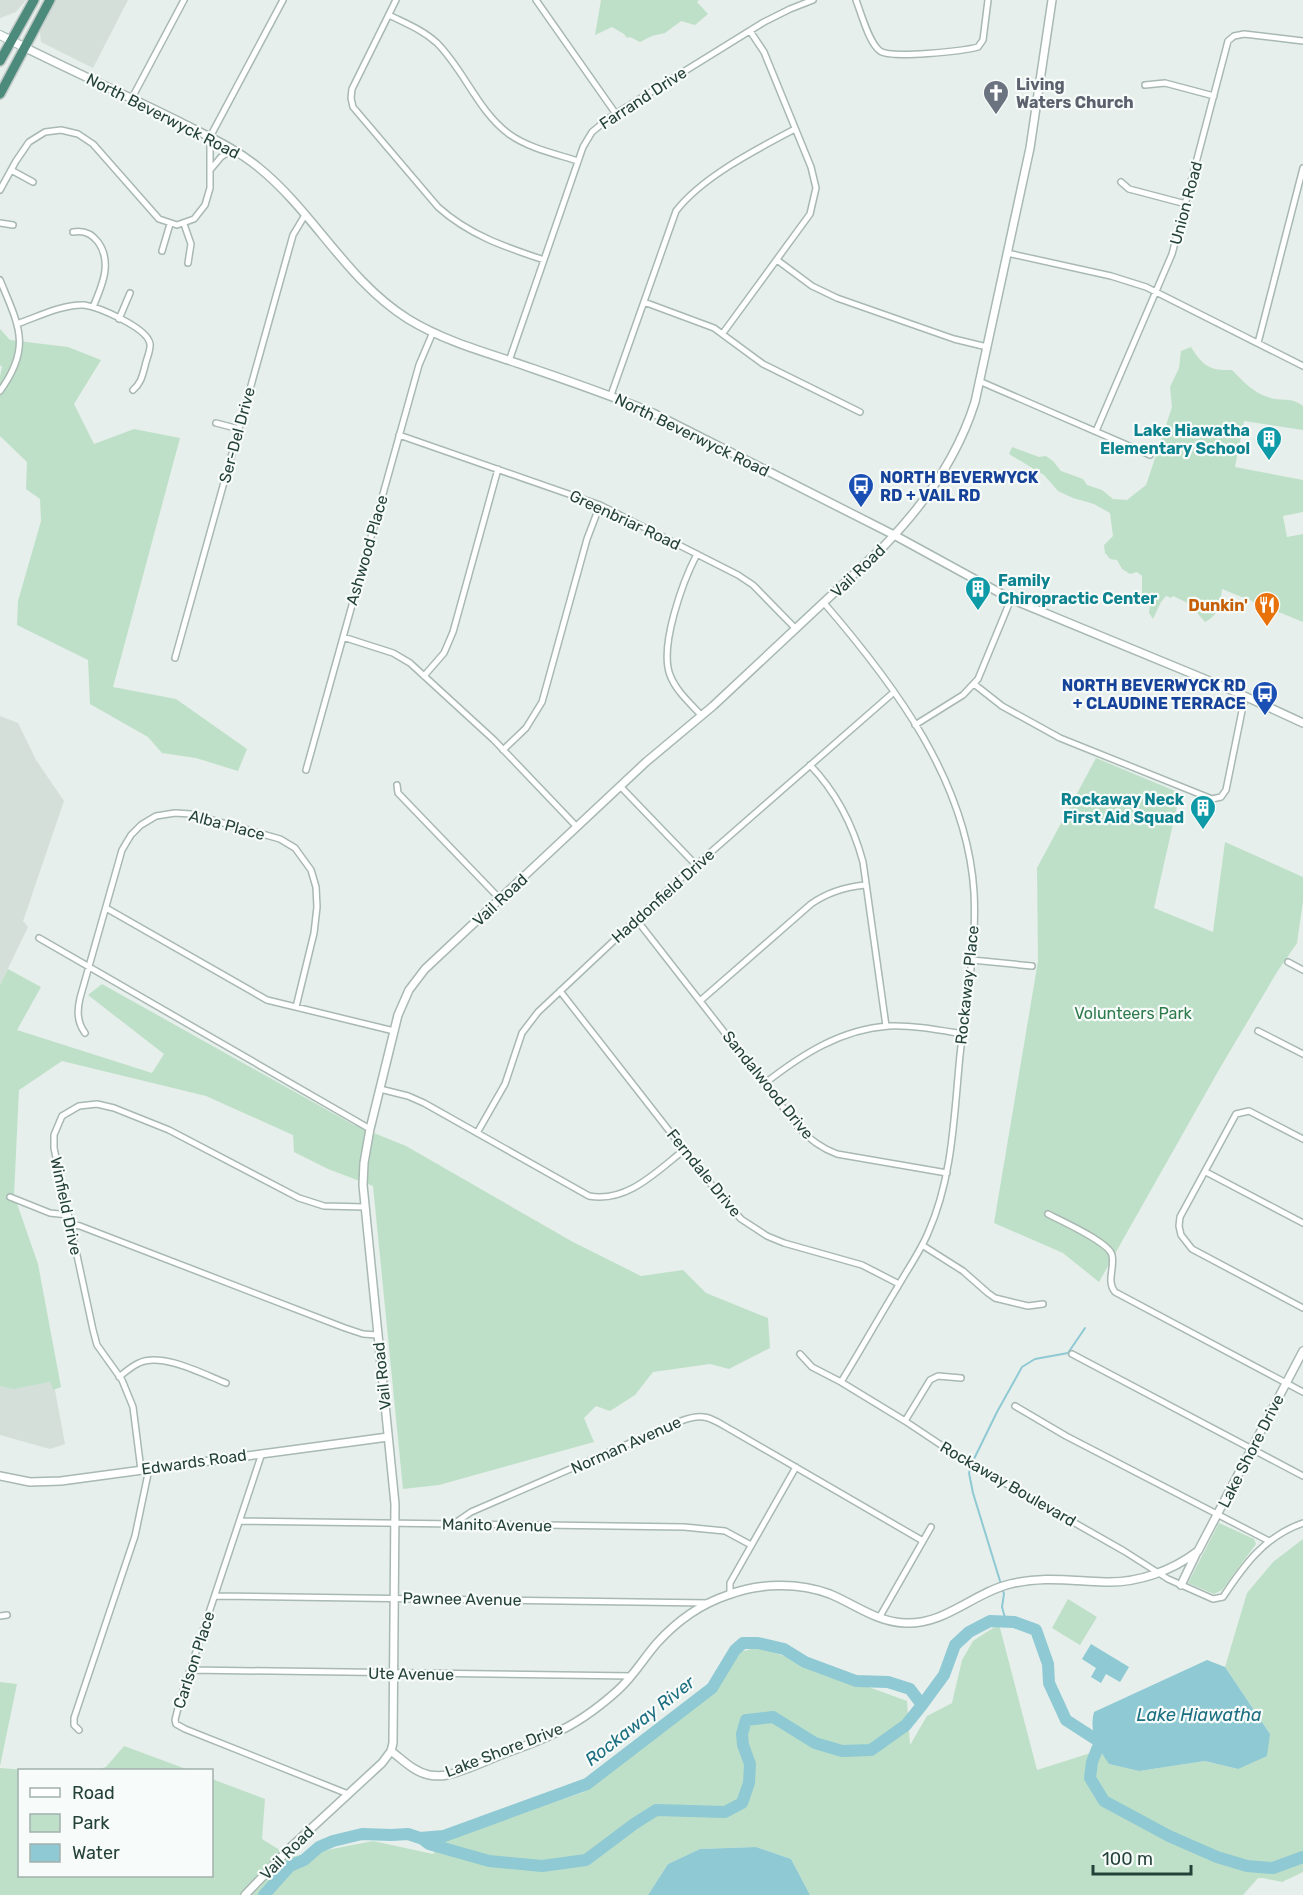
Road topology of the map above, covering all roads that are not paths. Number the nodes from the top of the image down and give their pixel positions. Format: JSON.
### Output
{"nodes":[{"id":1,"x":34,"y":0,"type":"edge"},
{"id":2,"x":50,"y":0,"type":"edge"},
{"id":3,"x":184,"y":0,"type":"edge"},
{"id":4,"x":283,"y":0,"type":"edge"},
{"id":5,"x":396,"y":0,"type":"edge"},
{"id":6,"x":536,"y":0,"type":"edge"},
{"id":7,"x":813,"y":0,"type":"edge"},
{"id":8,"x":856,"y":0,"type":"edge"},
{"id":9,"x":988,"y":0,"type":"edge"},
{"id":10,"x":1052,"y":0,"type":"edge"},
{"id":11,"x":389,"y":15,"type":"junction"},
{"id":12,"x":750,"y":31,"type":"junction"},
{"id":13,"x":0,"y":35,"type":"edge"},
{"id":14,"x":11,"y":41,"type":"junction"},
{"id":15,"x":1303,"y":41,"type":"edge"},
{"id":16,"x":24,"y":47,"type":"junction"},
{"id":17,"x":0,"y":61,"type":"edge"},
{"id":18,"x":1145,"y":86,"type":"dead end"},
{"id":19,"x":0,"y":94,"type":"edge"},
{"id":20,"x":1214,"y":96,"type":"junction"},
{"id":21,"x":132,"y":98,"type":"junction"},
{"id":22,"x":616,"y":114,"type":"junction"},
{"id":23,"x":795,"y":129,"type":"junction"},
{"id":24,"x":210,"y":137,"type":"junction"},
{"id":25,"x":232,"y":150,"type":"junction"},
{"id":26,"x":578,"y":161,"type":"junction"},
{"id":27,"x":1303,"y":168,"type":"edge"},
{"id":28,"x":211,"y":169,"type":"junction"},
{"id":29,"x":11,"y":170,"type":"junction"},
{"id":30,"x":33,"y":182,"type":"dead end"},
{"id":31,"x":1121,"y":182,"type":"dead end"},
{"id":32,"x":0,"y":190,"type":"edge"},
{"id":33,"x":1186,"y":204,"type":"junction"},
{"id":34,"x":305,"y":215,"type":"junction"},
{"id":35,"x":0,"y":223,"type":"edge"},
{"id":36,"x":171,"y":224,"type":"junction"},
{"id":37,"x":184,"y":224,"type":"junction"},
{"id":38,"x":13,"y":225,"type":"dead end"},
{"id":39,"x":73,"y":232,"type":"dead end"},
{"id":40,"x":162,"y":251,"type":"dead end"},
{"id":41,"x":1007,"y":253,"type":"junction"},
{"id":42,"x":544,"y":260,"type":"junction"},
{"id":43,"x":777,"y":260,"type":"junction"},
{"id":44,"x":188,"y":263,"type":"dead end"},
{"id":45,"x":0,"y":280,"type":"edge"},
{"id":46,"x":1156,"y":292,"type":"junction"},
{"id":47,"x":130,"y":293,"type":"dead end"},
{"id":48,"x":644,"y":302,"type":"junction"},
{"id":49,"x":93,"y":307,"type":"junction"},
{"id":50,"x":119,"y":319,"type":"junction"},
{"id":51,"x":17,"y":324,"type":"junction"},
{"id":52,"x":433,"y":332,"type":"junction"},
{"id":53,"x":723,"y":333,"type":"junction"},
{"id":54,"x":1258,"y":343,"type":"junction"},
{"id":55,"x":987,"y":347,"type":"junction"},
{"id":56,"x":509,"y":361,"type":"junction"},
{"id":57,"x":1303,"y":366,"type":"edge"},
{"id":58,"x":979,"y":381,"type":"junction"},
{"id":59,"x":133,"y":390,"type":"dead end"},
{"id":60,"x":0,"y":392,"type":"edge"},
{"id":61,"x":610,"y":395,"type":"junction"},
{"id":62,"x":860,"y":412,"type":"dead end"},
{"id":63,"x":216,"y":423,"type":"dead end"},
{"id":64,"x":239,"y":429,"type":"junction"},
{"id":65,"x":1096,"y":431,"type":"junction"},
{"id":66,"x":399,"y":435,"type":"junction"},
{"id":67,"x":1149,"y":455,"type":"dead end"},
{"id":68,"x":498,"y":469,"type":"junction"},
{"id":69,"x":600,"y":505,"type":"junction"},
{"id":70,"x":894,"y":536,"type":"junction"},
{"id":71,"x":697,"y":554,"type":"junction"},
{"id":72,"x":1011,"y":598,"type":"junction"},
{"id":73,"x":824,"y":603,"type":"junction"},
{"id":74,"x":796,"y":628,"type":"junction"},
{"id":75,"x":343,"y":637,"type":"junction"},
{"id":76,"x":175,"y":658,"type":"dead end"},
{"id":77,"x":424,"y":676,"type":"junction"},
{"id":78,"x":974,"y":684,"type":"junction"},
{"id":79,"x":894,"y":692,"type":"junction"},
{"id":80,"x":1245,"y":696,"type":"junction"},
{"id":81,"x":701,"y":715,"type":"junction"},
{"id":82,"x":1303,"y":723,"type":"edge"},
{"id":83,"x":915,"y":725,"type":"junction"},
{"id":84,"x":503,"y":750,"type":"junction"},
{"id":85,"x":810,"y":765,"type":"junction"},
{"id":86,"x":306,"y":770,"type":"dead end"},
{"id":87,"x":397,"y":785,"type":"dead end"},
{"id":88,"x":620,"y":786,"type":"junction"},
{"id":89,"x":577,"y":827,"type":"junction"},
{"id":90,"x":696,"y":865,"type":"junction"},
{"id":91,"x":866,"y":885,"type":"junction"},
{"id":92,"x":500,"y":899,"type":"junction"},
{"id":93,"x":106,"y":908,"type":"junction"},
{"id":94,"x":636,"y":920,"type":"junction"},
{"id":95,"x":39,"y":938,"type":"dead end"},
{"id":96,"x":972,"y":960,"type":"junction"},
{"id":97,"x":1288,"y":962,"type":"dead end"},
{"id":98,"x":1032,"y":966,"type":"dead end"},
{"id":99,"x":89,"y":967,"type":"junction"},
{"id":100,"x":1303,"y":970,"type":"edge"},
{"id":101,"x":560,"y":991,"type":"junction"},
{"id":102,"x":700,"y":1001,"type":"junction"},
{"id":103,"x":296,"y":1007,"type":"junction"},
{"id":104,"x":886,"y":1026,"type":"junction"},
{"id":105,"x":394,"y":1031,"type":"junction"},
{"id":106,"x":1258,"y":1031,"type":"dead end"},
{"id":107,"x":85,"y":1033,"type":"dead end"},
{"id":108,"x":963,"y":1034,"type":"junction"},
{"id":109,"x":1303,"y":1054,"type":"edge"},
{"id":110,"x":764,"y":1084,"type":"junction"},
{"id":111,"x":380,"y":1089,"type":"junction"},
{"id":112,"x":370,"y":1129,"type":"junction"},
{"id":113,"x":477,"y":1133,"type":"junction"},
{"id":114,"x":1303,"y":1139,"type":"edge"},
{"id":115,"x":684,"y":1149,"type":"junction"},
{"id":116,"x":1206,"y":1172,"type":"junction"},
{"id":117,"x":947,"y":1173,"type":"junction"},
{"id":118,"x":9,"y":1197,"type":"dead end"},
{"id":119,"x":365,"y":1207,"type":"junction"},
{"id":120,"x":1048,"y":1214,"type":"dead end"},
{"id":121,"x":68,"y":1215,"type":"junction"},
{"id":122,"x":1303,"y":1223,"type":"edge"},
{"id":123,"x":70,"y":1224,"type":"junction"},
{"id":124,"x":922,"y":1245,"type":"junction"},
{"id":125,"x":899,"y":1284,"type":"junction"},
{"id":126,"x":1043,"y":1304,"type":"dead end"},
{"id":127,"x":1303,"y":1308,"type":"edge"},
{"id":128,"x":377,"y":1335,"type":"junction"},
{"id":129,"x":1303,"y":1351,"type":"edge"},
{"id":130,"x":800,"y":1354,"type":"dead end"},
{"id":131,"x":1072,"y":1354,"type":"dead end"},
{"id":132,"x":119,"y":1377,"type":"junction"},
{"id":133,"x":961,"y":1378,"type":"dead end"},
{"id":134,"x":841,"y":1382,"type":"junction"},
{"id":135,"x":226,"y":1383,"type":"dead end"},
{"id":136,"x":1286,"y":1383,"type":"junction"},
{"id":137,"x":1303,"y":1392,"type":"edge"},
{"id":138,"x":1015,"y":1406,"type":"dead end"},
{"id":139,"x":905,"y":1421,"type":"junction"},
{"id":140,"x":388,"y":1437,"type":"junction"},
{"id":141,"x":1251,"y":1450,"type":"junction"},
{"id":142,"x":262,"y":1453,"type":"junction"},
{"id":143,"x":796,"y":1467,"type":"junction"},
{"id":144,"x":145,"y":1469,"type":"junction"},
{"id":145,"x":0,"y":1476,"type":"edge"},
{"id":146,"x":1303,"y":1476,"type":"edge"},
{"id":147,"x":1218,"y":1515,"type":"junction"},
{"id":148,"x":240,"y":1521,"type":"junction"},
{"id":149,"x":394,"y":1523,"type":"junction"},
{"id":150,"x":1303,"y":1523,"type":"edge"},
{"id":151,"x":452,"y":1525,"type":"junction"},
{"id":152,"x":931,"y":1527,"type":"dead end"},
{"id":153,"x":923,"y":1541,"type":"junction"},
{"id":154,"x":1269,"y":1541,"type":"junction"},
{"id":155,"x":751,"y":1545,"type":"junction"},
{"id":156,"x":1198,"y":1551,"type":"junction"},
{"id":157,"x":1158,"y":1573,"type":"junction"},
{"id":158,"x":1181,"y":1585,"type":"junction"},
{"id":159,"x":730,"y":1594,"type":"junction"},
{"id":160,"x":215,"y":1596,"type":"junction"},
{"id":161,"x":394,"y":1598,"type":"junction"},
{"id":162,"x":709,"y":1603,"type":"junction"},
{"id":163,"x":879,"y":1618,"type":"junction"},
{"id":164,"x":190,"y":1670,"type":"junction"},
{"id":165,"x":394,"y":1673,"type":"junction"},
{"id":166,"x":632,"y":1676,"type":"junction"},
{"id":167,"x":79,"y":1730,"type":"dead end"},
{"id":168,"x":391,"y":1751,"type":"junction"},
{"id":169,"x":348,"y":1794,"type":"junction"},
{"id":170,"x":245,"y":1895,"type":"edge"}],
"edges":[{"from":1,"to":14,"type":"highway"},
{"from":2,"to":16,"type":"highway"},
{"from":3,"to":21,"type":"street"},
{"from":4,"to":24,"type":"street"},
{"from":5,"to":11,"type":"street"},
{"from":6,"to":22,"type":"street"},
{"from":7,"to":12,"type":"street","name":"Farrand Drive"},
{"from":8,"to":9,"type":"street"},
{"from":10,"to":41,"type":"street","name":"Vail Road"},
{"from":11,"to":26,"type":"street"},
{"from":11,"to":42,"type":"street"},
{"from":12,"to":22,"type":"street","name":"Farrand Drive"},
{"from":12,"to":23,"type":"street"},
{"from":13,"to":14,"type":"main road"},
{"from":14,"to":16,"type":"main road"},
{"from":14,"to":17,"type":"highway"},
{"from":15,"to":20,"type":"street","name":"Union Road"},
{"from":16,"to":19,"type":"highway"},
{"from":16,"to":21,"type":"street","name":"North Beverwyck Road"},
{"from":18,"to":20,"type":"street"},
{"from":20,"to":33,"type":"street","name":"Union Road"},
{"from":21,"to":24,"type":"street","name":"North Beverwyck Road"},
{"from":22,"to":26,"type":"street","name":"Farrand Drive"},
{"from":23,"to":43,"type":"street"},
{"from":23,"to":48,"type":"street"},
{"from":24,"to":25,"type":"street","name":"North Beverwyck Road"},
{"from":24,"to":28,"type":"street"},
{"from":25,"to":28,"type":"street"},
{"from":25,"to":34,"type":"street","name":"North Beverwyck Road"},
{"from":26,"to":42,"type":"street","name":"Farrand Drive"},
{"from":27,"to":54,"type":"street"},
{"from":28,"to":37,"type":"street"},
{"from":29,"to":30,"type":"street"},
{"from":29,"to":32,"type":"street"},
{"from":29,"to":36,"type":"street"},
{"from":31,"to":33,"type":"street"},
{"from":33,"to":46,"type":"street","name":"Union Road"},
{"from":34,"to":52,"type":"street","name":"North Beverwyck Road"},
{"from":34,"to":64,"type":"street","name":"Ser-Del Drive"},
{"from":35,"to":38,"type":"street"},
{"from":36,"to":37,"type":"street"},
{"from":36,"to":40,"type":"street"},
{"from":37,"to":44,"type":"street"},
{"from":39,"to":49,"type":"street"},
{"from":41,"to":46,"type":"street"},
{"from":41,"to":55,"type":"street","name":"Vail Road"},
{"from":42,"to":56,"type":"street","name":"Farrand Drive"},
{"from":43,"to":53,"type":"street"},
{"from":43,"to":55,"type":"street"},
{"from":45,"to":51,"type":"street"},
{"from":46,"to":54,"type":"street"},
{"from":46,"to":65,"type":"street","name":"Union Road"},
{"from":47,"to":50,"type":"street"},
{"from":48,"to":53,"type":"street"},
{"from":48,"to":61,"type":"street"},
{"from":49,"to":50,"type":"street"},
{"from":49,"to":51,"type":"street"},
{"from":50,"to":59,"type":"street"},
{"from":51,"to":60,"type":"street"},
{"from":52,"to":56,"type":"street","name":"North Beverwyck Road"},
{"from":52,"to":66,"type":"street","name":"Ashwood Place"},
{"from":53,"to":62,"type":"street"},
{"from":54,"to":57,"type":"street"},
{"from":55,"to":58,"type":"street","name":"Vail Road"},
{"from":56,"to":61,"type":"street","name":"North Beverwyck Road"},
{"from":58,"to":65,"type":"street"},
{"from":58,"to":70,"type":"street","name":"Vail Road"},
{"from":61,"to":70,"type":"street","name":"North Beverwyck Road"},
{"from":63,"to":64,"type":"street"},
{"from":64,"to":76,"type":"street","name":"Ser-Del Drive"},
{"from":65,"to":67,"type":"street"},
{"from":66,"to":68,"type":"street","name":"Greenbriar Road"},
{"from":66,"to":75,"type":"street","name":"Ashwood Place"},
{"from":68,"to":69,"type":"street","name":"Greenbriar Road"},
{"from":68,"to":77,"type":"street"},
{"from":69,"to":71,"type":"street","name":"Greenbriar Road"},
{"from":69,"to":84,"type":"street"},
{"from":70,"to":72,"type":"street","name":"North Beverwyck Road"},
{"from":70,"to":73,"type":"street","name":"Vail Road"},
{"from":71,"to":74,"type":"street","name":"Greenbriar Road"},
{"from":71,"to":81,"type":"street"},
{"from":72,"to":78,"type":"street"},
{"from":72,"to":80,"type":"street","name":"North Beverwyck Road"},
{"from":73,"to":74,"type":"street","name":"Vail Road"},
{"from":73,"to":79,"type":"street","name":"Rockaway Place"},
{"from":74,"to":81,"type":"street","name":"Vail Road"},
{"from":75,"to":77,"type":"street"},
{"from":75,"to":86,"type":"street","name":"Ashwood Place"},
{"from":77,"to":84,"type":"street"},
{"from":78,"to":80,"type":"street"},
{"from":78,"to":83,"type":"street"},
{"from":79,"to":83,"type":"street","name":"Rockaway Place"},
{"from":79,"to":85,"type":"street","name":"Haddonfield Drive"},
{"from":80,"to":82,"type":"street","name":"North Beverwyck Road"},
{"from":81,"to":88,"type":"street","name":"Vail Road"},
{"from":83,"to":96,"type":"street","name":"Rockaway Place"},
{"from":84,"to":89,"type":"street"},
{"from":85,"to":90,"type":"street","name":"Haddonfield Drive"},
{"from":85,"to":91,"type":"street"},
{"from":87,"to":92,"type":"street"},
{"from":88,"to":89,"type":"street","name":"Vail Road"},
{"from":88,"to":90,"type":"street"},
{"from":89,"to":92,"type":"street","name":"Vail Road"},
{"from":90,"to":94,"type":"street","name":"Haddonfield Drive"},
{"from":91,"to":102,"type":"street"},
{"from":91,"to":104,"type":"street"},
{"from":92,"to":105,"type":"street","name":"Vail Road"},
{"from":93,"to":99,"type":"street","name":"Alba Place"},
{"from":93,"to":103,"type":"street"},
{"from":93,"to":103,"type":"street","name":"Alba Place"},
{"from":94,"to":101,"type":"street","name":"Haddonfield Drive"},
{"from":94,"to":102,"type":"street","name":"Sandalwood Drive"},
{"from":95,"to":99,"type":"street"},
{"from":96,"to":98,"type":"street"},
{"from":96,"to":108,"type":"street","name":"Rockaway Place"},
{"from":97,"to":100,"type":"street"},
{"from":99,"to":107,"type":"street","name":"Alba Place"},
{"from":99,"to":112,"type":"street"},
{"from":101,"to":113,"type":"street","name":"Haddonfield Drive"},
{"from":101,"to":115,"type":"street","name":"Ferndale Drive"},
{"from":102,"to":110,"type":"street","name":"Sandalwood Drive"},
{"from":103,"to":105,"type":"street"},
{"from":104,"to":108,"type":"street"},
{"from":104,"to":110,"type":"street"},
{"from":105,"to":111,"type":"street","name":"Vail Road"},
{"from":106,"to":109,"type":"street"},
{"from":108,"to":117,"type":"street","name":"Rockaway Place"},
{"from":110,"to":117,"type":"street","name":"Sandalwood Drive"},
{"from":111,"to":112,"type":"street","name":"Vail Road"},
{"from":111,"to":113,"type":"street"},
{"from":112,"to":119,"type":"street","name":"Vail Road"},
{"from":113,"to":115,"type":"street"},
{"from":114,"to":116,"type":"street"},
{"from":115,"to":125,"type":"street","name":"Ferndale Drive"},
{"from":116,"to":122,"type":"street"},
{"from":116,"to":127,"type":"street"},
{"from":117,"to":124,"type":"street","name":"Rockaway Place"},
{"from":118,"to":121,"type":"street"},
{"from":119,"to":121,"type":"street","name":"Winfield Drive"},
{"from":119,"to":128,"type":"street","name":"Vail Road"},
{"from":120,"to":136,"type":"street"},
{"from":121,"to":123,"type":"street","name":"Winfield Drive"},
{"from":123,"to":128,"type":"street"},
{"from":123,"to":132,"type":"street","name":"Winfield Drive"},
{"from":124,"to":125,"type":"street","name":"Rockaway Place"},
{"from":124,"to":126,"type":"street"},
{"from":125,"to":134,"type":"street","name":"Rockaway Place"},
{"from":128,"to":140,"type":"street","name":"Vail Road"},
{"from":129,"to":136,"type":"street","name":"Lake Shore Drive"},
{"from":130,"to":134,"type":"street","name":"Rockaway Boulevard"},
{"from":131,"to":141,"type":"street"},
{"from":132,"to":135,"type":"street"},
{"from":132,"to":144,"type":"street","name":"Winfield Drive"},
{"from":133,"to":139,"type":"street"},
{"from":134,"to":139,"type":"street","name":"Rockaway Boulevard"},
{"from":136,"to":137,"type":"street"},
{"from":136,"to":141,"type":"street","name":"Lake Shore Drive"},
{"from":138,"to":147,"type":"street"},
{"from":139,"to":157,"type":"street","name":"Rockaway Boulevard"},
{"from":140,"to":142,"type":"street","name":"Edwards Road"},
{"from":140,"to":149,"type":"street","name":"Vail Road"},
{"from":141,"to":146,"type":"street"},
{"from":141,"to":147,"type":"street","name":"Lake Shore Drive"},
{"from":142,"to":144,"type":"street","name":"Edwards Road"},
{"from":142,"to":148,"type":"street","name":"Carlson Place"},
{"from":143,"to":151,"type":"street","name":"Norman Avenue"},
{"from":143,"to":153,"type":"street","name":"Norman Avenue"},
{"from":143,"to":155,"type":"street"},
{"from":144,"to":145,"type":"street","name":"Edwards Road"},
{"from":144,"to":167,"type":"street","name":"Winfield Drive"},
{"from":147,"to":154,"type":"street"},
{"from":147,"to":156,"type":"street","name":"Lake Shore Drive"},
{"from":148,"to":149,"type":"street","name":"Manito Avenue"},
{"from":148,"to":160,"type":"street","name":"Carlson Place"},
{"from":149,"to":151,"type":"street","name":"Manito Avenue"},
{"from":149,"to":161,"type":"street","name":"Vail Road"},
{"from":150,"to":154,"type":"street"},
{"from":151,"to":155,"type":"street","name":"Manito Avenue"},
{"from":152,"to":153,"type":"street"},
{"from":153,"to":163,"type":"street"},
{"from":154,"to":158,"type":"street","name":"Rockaway Boulevard"},
{"from":155,"to":159,"type":"street"},
{"from":156,"to":157,"type":"street","name":"Lake Shore Drive"},
{"from":156,"to":158,"type":"street","name":"Lake Shore Drive"},
{"from":157,"to":158,"type":"street","name":"Rockaway Boulevard"},
{"from":157,"to":163,"type":"street","name":"Lake Shore Drive"},
{"from":159,"to":162,"type":"street","name":"Lake Shore Drive"},
{"from":159,"to":163,"type":"street","name":"Lake Shore Drive"},
{"from":160,"to":161,"type":"street","name":"Pawnee Avenue"},
{"from":160,"to":164,"type":"street","name":"Carlson Place"},
{"from":161,"to":162,"type":"street","name":"Pawnee Avenue"},
{"from":161,"to":165,"type":"street","name":"Vail Road"},
{"from":162,"to":166,"type":"street","name":"Lake Shore Drive"},
{"from":164,"to":165,"type":"street","name":"Ute Avenue"},
{"from":164,"to":169,"type":"street","name":"Carlson Place"},
{"from":165,"to":166,"type":"street","name":"Ute Avenue"},
{"from":165,"to":168,"type":"street","name":"Vail Road"},
{"from":166,"to":168,"type":"street","name":"Lake Shore Drive"},
{"from":168,"to":169,"type":"street","name":"Vail Road"},
{"from":169,"to":170,"type":"street","name":"Vail Road"}]}
